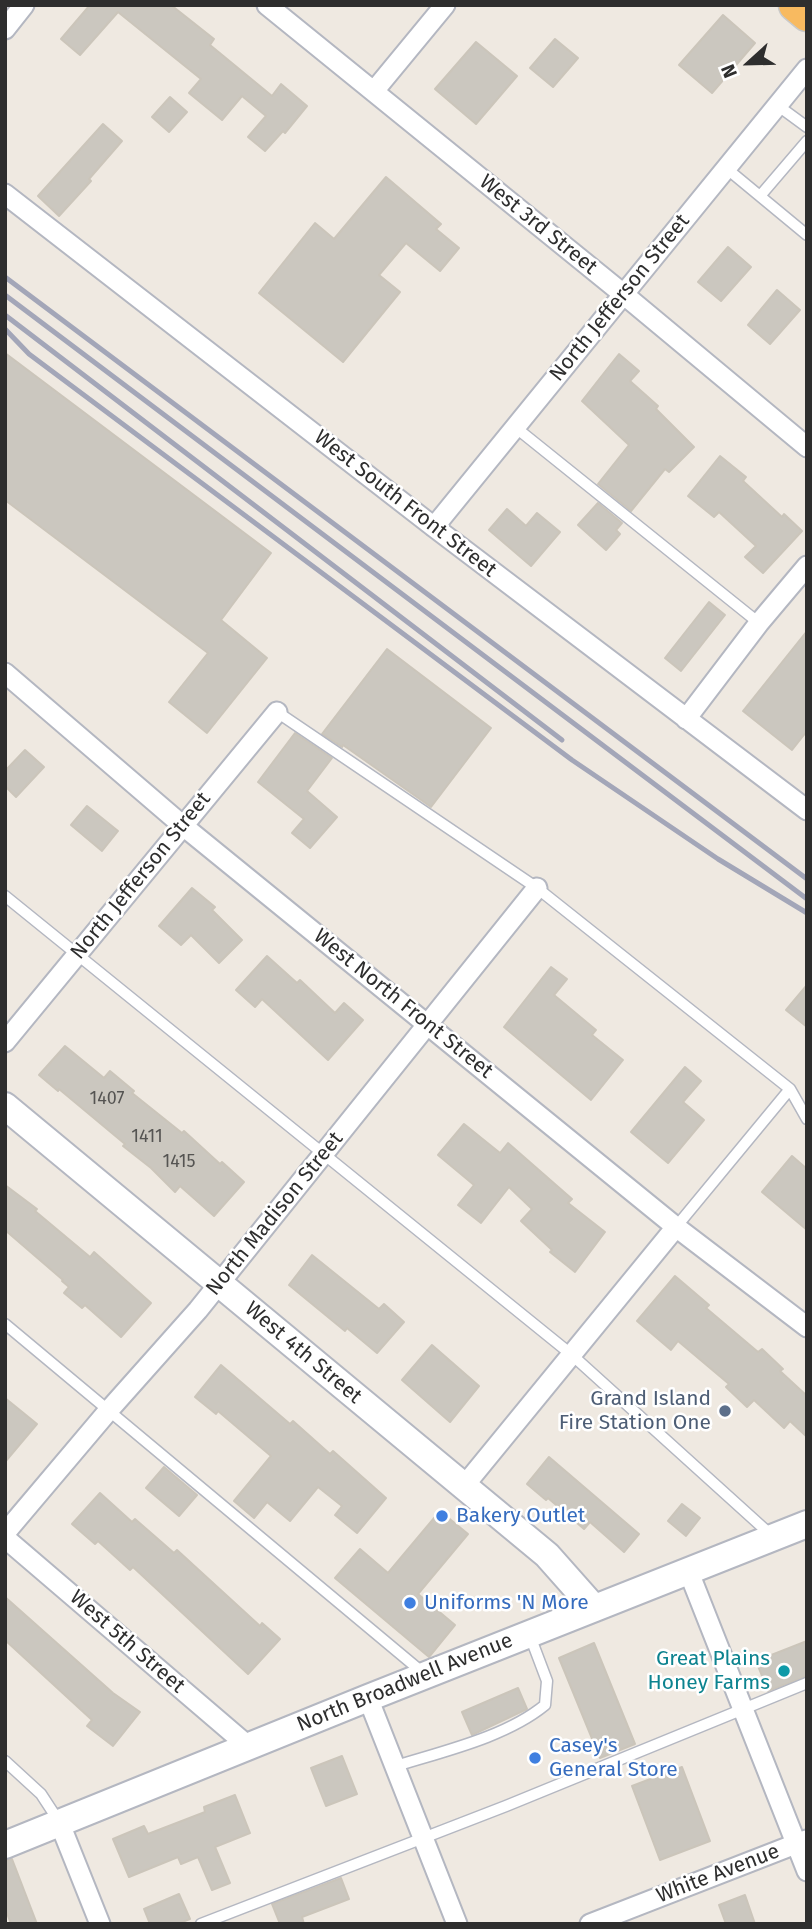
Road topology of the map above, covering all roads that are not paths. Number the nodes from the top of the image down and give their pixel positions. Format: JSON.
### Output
{"nodes":[{"id":1,"x":24,"y":5,"type":"edge"},
{"id":2,"x":267,"y":5,"type":"edge"},
{"id":3,"x":445,"y":5,"type":"edge"},
{"id":4,"x":795,"y":5,"type":"edge"},
{"id":5,"x":807,"y":15,"type":"edge"},
{"id":6,"x":5,"y":29,"type":"edge"},
{"id":7,"x":807,"y":69,"type":"edge"},
{"id":8,"x":374,"y":91,"type":"junction"},
{"id":9,"x":777,"y":105,"type":"junction"},
{"id":10,"x":807,"y":127,"type":"edge"},
{"id":11,"x":807,"y":141,"type":"edge"},
{"id":12,"x":726,"y":168,"type":"junction"},
{"id":13,"x":5,"y":194,"type":"edge"},
{"id":14,"x":760,"y":196,"type":"junction"},
{"id":15,"x":807,"y":234,"type":"edge"},
{"id":16,"x":622,"y":293,"type":"junction"},
{"id":17,"x":515,"y":428,"type":"junction"},
{"id":18,"x":807,"y":447,"type":"edge"},
{"id":19,"x":434,"y":527,"type":"junction"},
{"id":20,"x":807,"y":566,"type":"edge"},
{"id":21,"x":759,"y":623,"type":"junction"},
{"id":22,"x":5,"y":673,"type":"edge"},
{"id":23,"x":277,"y":712,"type":"joint"},
{"id":24,"x":686,"y":719,"type":"junction"},
{"id":25,"x":807,"y":810,"type":"edge"},
{"id":26,"x":182,"y":825,"type":"junction"},
{"id":27,"x":537,"y":888,"type":"junction"},
{"id":28,"x":5,"y":896,"type":"edge"},
{"id":29,"x":77,"y":954,"type":"junction"},
{"id":30,"x":427,"y":1022,"type":"junction"},
{"id":31,"x":5,"y":1042,"type":"edge"},
{"id":32,"x":790,"y":1089,"type":"junction"},
{"id":33,"x":5,"y":1105,"type":"edge"},
{"id":34,"x":807,"y":1119,"type":"edge"},
{"id":35,"x":322,"y":1154,"type":"junction"},
{"id":36,"x":676,"y":1227,"type":"junction"},
{"id":37,"x":220,"y":1283,"type":"junction"},
{"id":38,"x":5,"y":1324,"type":"edge"},
{"id":39,"x":807,"y":1327,"type":"edge"},
{"id":40,"x":572,"y":1355,"type":"junction"},
{"id":41,"x":109,"y":1410,"type":"junction"},
{"id":42,"x":464,"y":1486,"type":"junction"},
{"id":43,"x":807,"y":1524,"type":"edge"},
{"id":44,"x":5,"y":1536,"type":"edge"},
{"id":45,"x":774,"y":1538,"type":"junction"},
{"id":46,"x":688,"y":1570,"type":"junction"},
{"id":47,"x":594,"y":1608,"type":"junction"},
{"id":48,"x":529,"y":1634,"type":"junction"},
{"id":49,"x":425,"y":1675,"type":"junction"},
{"id":50,"x":807,"y":1683,"type":"edge"},
{"id":51,"x":368,"y":1698,"type":"junction"},
{"id":52,"x":743,"y":1708,"type":"junction"},
{"id":53,"x":248,"y":1746,"type":"junction"},
{"id":54,"x":5,"y":1761,"type":"edge"},
{"id":55,"x":396,"y":1766,"type":"junction"},
{"id":56,"x":60,"y":1824,"type":"junction"},
{"id":57,"x":423,"y":1837,"type":"junction"},
{"id":58,"x":801,"y":1841,"type":"edge"},
{"id":59,"x":5,"y":1845,"type":"edge"},
{"id":60,"x":807,"y":1871,"type":"edge"},
{"id":61,"x":100,"y":1924,"type":"edge"},
{"id":62,"x":201,"y":1924,"type":"edge"},
{"id":63,"x":457,"y":1924,"type":"edge"},
{"id":64,"x":590,"y":1924,"type":"edge"}],
"edges":[{"from":1,"to":6,"type":"street"},
{"from":2,"to":8,"type":"street","name":"West 3rd Street"},
{"from":3,"to":8,"type":"street"},
{"from":4,"to":5,"type":"highway"},
{"from":7,"to":9,"type":"street","name":"North Jefferson Street"},
{"from":8,"to":16,"type":"street","name":"West 3rd Street"},
{"from":9,"to":10,"type":"lane"},
{"from":9,"to":12,"type":"street","name":"North Jefferson Street"},
{"from":11,"to":14,"type":"lane"},
{"from":12,"to":14,"type":"lane"},
{"from":12,"to":16,"type":"street","name":"North Jefferson Street"},
{"from":13,"to":19,"type":"street","name":"West South Front Street"},
{"from":14,"to":15,"type":"lane"},
{"from":16,"to":17,"type":"street","name":"North Jefferson Street"},
{"from":16,"to":18,"type":"street","name":"West 3rd Street"},
{"from":17,"to":19,"type":"street","name":"North Jefferson Street"},
{"from":17,"to":21,"type":"lane"},
{"from":19,"to":24,"type":"street","name":"West South Front Street"},
{"from":20,"to":21,"type":"street"},
{"from":21,"to":24,"type":"street"},
{"from":22,"to":26,"type":"street","name":"West North Front Street"},
{"from":23,"to":26,"type":"street","name":"North Jefferson Street"},
{"from":23,"to":27,"type":"lane"},
{"from":24,"to":25,"type":"street","name":"West South Front Street"},
{"from":26,"to":29,"type":"street","name":"North Jefferson Street"},
{"from":26,"to":30,"type":"street","name":"West North Front Street"},
{"from":27,"to":30,"type":"street","name":"North Madison Street"},
{"from":27,"to":32,"type":"lane"},
{"from":28,"to":29,"type":"lane"},
{"from":29,"to":31,"type":"street","name":"North Jefferson Street"},
{"from":29,"to":35,"type":"lane"},
{"from":30,"to":35,"type":"street","name":"North Madison Street"},
{"from":30,"to":36,"type":"street","name":"West North Front Street"},
{"from":32,"to":34,"type":"lane"},
{"from":32,"to":36,"type":"lane"},
{"from":33,"to":37,"type":"main road","name":"West 4th Street"},
{"from":35,"to":37,"type":"street","name":"North Madison Street"},
{"from":35,"to":40,"type":"lane"},
{"from":36,"to":39,"type":"street","name":"West North Front Street"},
{"from":36,"to":40,"type":"street"},
{"from":37,"to":41,"type":"street","name":"North Madison Street"},
{"from":37,"to":42,"type":"main road","name":"West 4th Street"},
{"from":38,"to":41,"type":"lane"},
{"from":40,"to":42,"type":"street"},
{"from":40,"to":45,"type":"lane"},
{"from":41,"to":44,"type":"street","name":"North Madison Street"},
{"from":41,"to":49,"type":"lane"},
{"from":42,"to":47,"type":"main road","name":"West 4th Street"},
{"from":43,"to":45,"type":"main road","name":"North Broadwell Avenue"},
{"from":44,"to":53,"type":"street","name":"West 5th Street"},
{"from":45,"to":46,"type":"main road","name":"North Broadwell Avenue"},
{"from":46,"to":47,"type":"main road","name":"North Broadwell Avenue"},
{"from":46,"to":52,"type":"street"},
{"from":47,"to":48,"type":"main road","name":"North Broadwell Avenue"},
{"from":48,"to":49,"type":"main road","name":"North Broadwell Avenue"},
{"from":48,"to":55,"type":"lane"},
{"from":49,"to":51,"type":"main road","name":"North Broadwell Avenue"},
{"from":50,"to":52,"type":"lane"},
{"from":51,"to":53,"type":"main road","name":"North Broadwell Avenue"},
{"from":51,"to":55,"type":"street"},
{"from":52,"to":57,"type":"lane"},
{"from":52,"to":58,"type":"street"},
{"from":53,"to":56,"type":"main road","name":"North Broadwell Avenue"},
{"from":54,"to":56,"type":"lane"},
{"from":55,"to":57,"type":"street"},
{"from":56,"to":59,"type":"main road","name":"North Broadwell Avenue"},
{"from":56,"to":61,"type":"street"},
{"from":57,"to":62,"type":"lane"},
{"from":57,"to":63,"type":"street"},
{"from":58,"to":60,"type":"street"},
{"from":58,"to":64,"type":"street","name":"White Avenue"}]}
